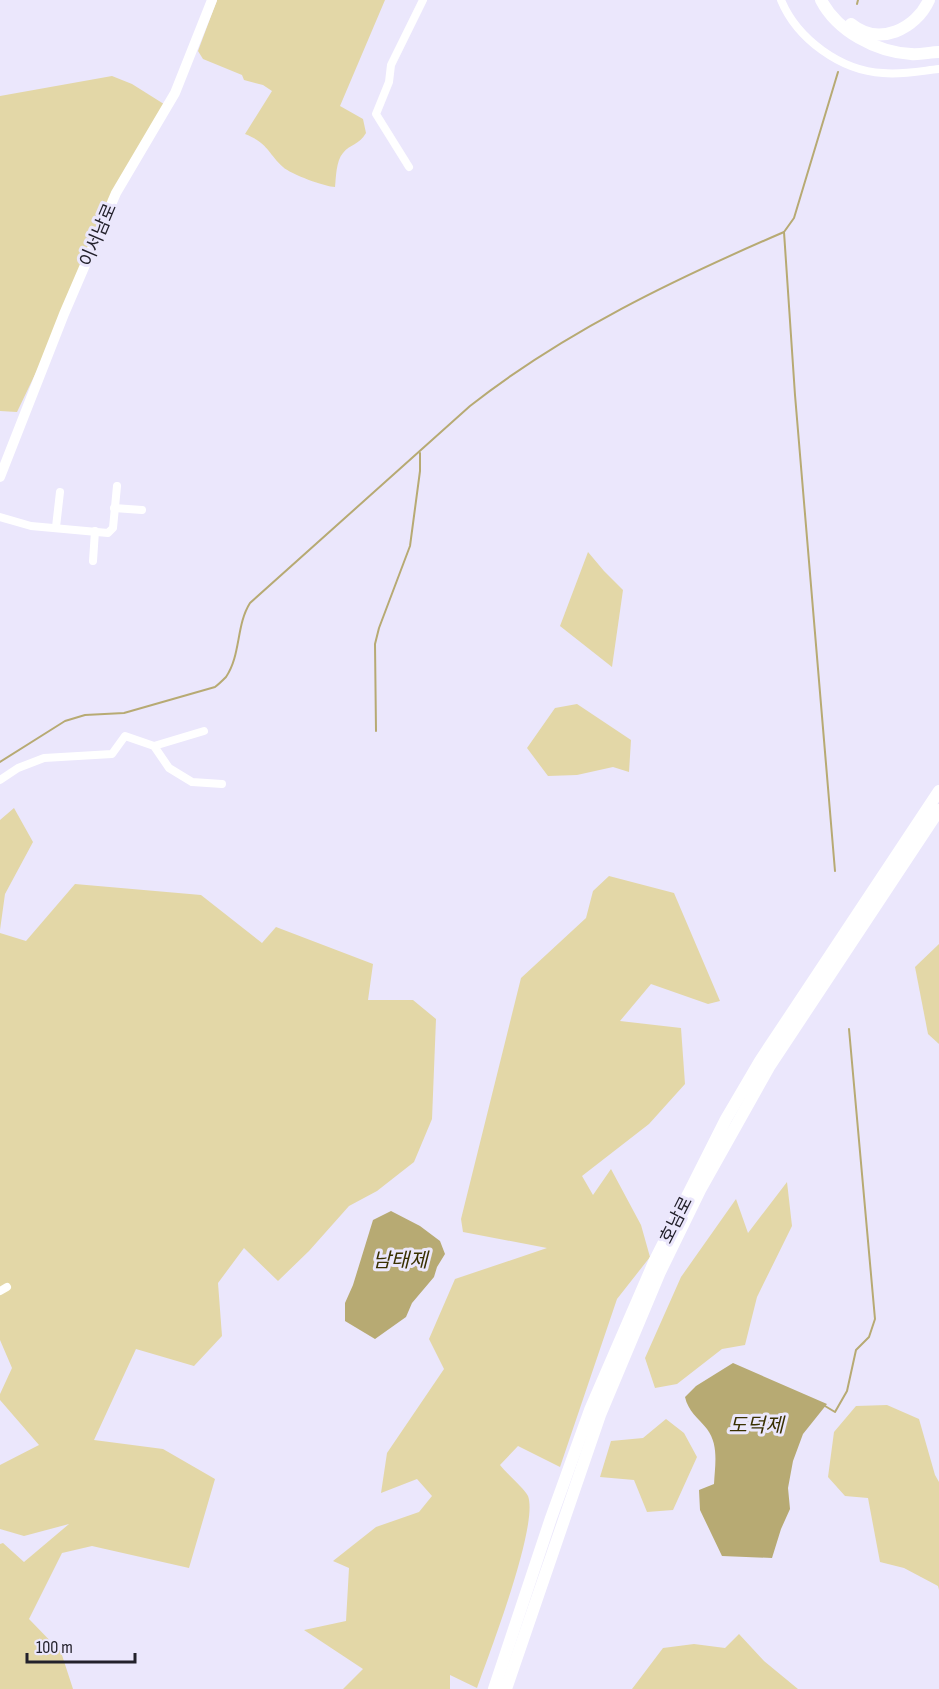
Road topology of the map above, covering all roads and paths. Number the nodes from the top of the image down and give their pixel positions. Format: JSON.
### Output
{"nodes":[{"id":1,"x":212,"y":0,"type":"edge"},
{"id":2,"x":423,"y":0,"type":"edge"},
{"id":3,"x":781,"y":0,"type":"edge"},
{"id":4,"x":821,"y":0,"type":"edge"},
{"id":5,"x":830,"y":0,"type":"edge"},
{"id":6,"x":929,"y":0,"type":"edge"},
{"id":7,"x":939,"y":52,"type":"edge"},
{"id":8,"x":939,"y":69,"type":"edge"},
{"id":9,"x":409,"y":167,"type":"dead end"},
{"id":10,"x":0,"y":477,"type":"edge"},
{"id":11,"x":117,"y":486,"type":"dead end"},
{"id":12,"x":60,"y":492,"type":"dead end"},
{"id":13,"x":114,"y":508,"type":"junction"},
{"id":14,"x":142,"y":510,"type":"dead end"},
{"id":15,"x":0,"y":517,"type":"edge"},
{"id":16,"x":56,"y":527,"type":"junction"},
{"id":17,"x":95,"y":531,"type":"junction"},
{"id":18,"x":93,"y":561,"type":"dead end"},
{"id":19,"x":204,"y":731,"type":"dead end"},
{"id":20,"x":154,"y":746,"type":"junction"},
{"id":21,"x":0,"y":780,"type":"edge"},
{"id":22,"x":222,"y":784,"type":"dead end"},
{"id":23,"x":939,"y":791,"type":"edge"},
{"id":24,"x":939,"y":810,"type":"edge"},
{"id":25,"x":550,"y":1518,"type":"junction"},
{"id":26,"x":508,"y":1623,"type":"dead end"},
{"id":27,"x":494,"y":1689,"type":"edge"},
{"id":28,"x":506,"y":1689,"type":"edge"}],
"edges":[{"from":1,"to":10,"type":"main road","name":"이서남로"},
{"from":2,"to":9,"type":"street"},
{"from":3,"to":8,"type":"street"},
{"from":4,"to":7,"type":"highway"},
{"from":5,"to":6,"type":"highway"},
{"from":11,"to":13,"type":"street"},
{"from":12,"to":16,"type":"street"},
{"from":13,"to":14,"type":"street"},
{"from":13,"to":17,"type":"street"},
{"from":15,"to":16,"type":"street"},
{"from":16,"to":17,"type":"street"},
{"from":17,"to":18,"type":"street"},
{"from":19,"to":20,"type":"street"},
{"from":20,"to":21,"type":"street"},
{"from":20,"to":22,"type":"street"},
{"from":23,"to":25,"type":"highway","name":"호남로"},
{"from":24,"to":28,"type":"highway","name":"호남로"},
{"from":25,"to":26,"type":"highway"},
{"from":25,"to":27,"type":"highway","name":"호남로"}]}
